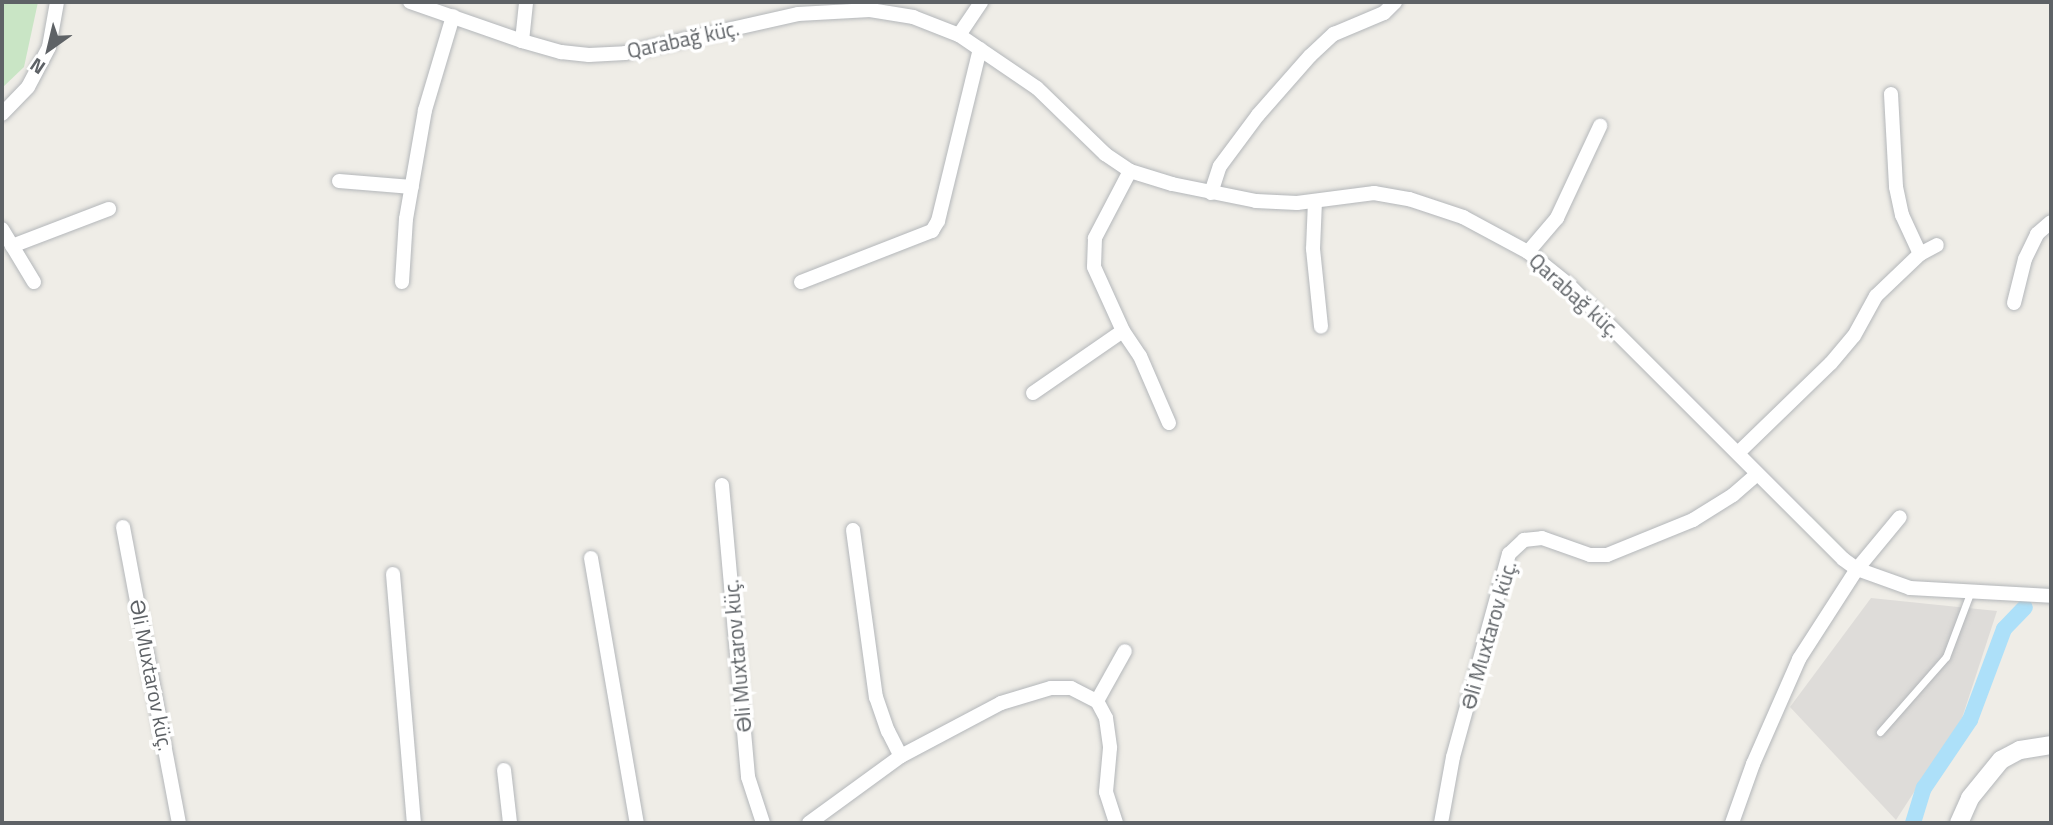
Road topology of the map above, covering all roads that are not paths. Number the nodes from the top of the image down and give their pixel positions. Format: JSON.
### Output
{"nodes":[{"id":1,"x":57,"y":2,"type":"edge"},
{"id":2,"x":410,"y":2,"type":"edge"},
{"id":3,"x":526,"y":2,"type":"edge"},
{"id":4,"x":981,"y":2,"type":"edge"},
{"id":5,"x":1395,"y":2,"type":"edge"},
{"id":6,"x":453,"y":16,"type":"junction"},
{"id":7,"x":959,"y":35,"type":"junction"},
{"id":8,"x":522,"y":41,"type":"junction"},
{"id":9,"x":980,"y":49,"type":"junction"},
{"id":10,"x":1891,"y":94,"type":"dead end"},
{"id":11,"x":2,"y":114,"type":"edge"},
{"id":12,"x":1600,"y":126,"type":"dead end"},
{"id":13,"x":1130,"y":171,"type":"junction"},
{"id":14,"x":339,"y":181,"type":"dead end"},
{"id":15,"x":412,"y":187,"type":"junction"},
{"id":16,"x":1211,"y":192,"type":"junction"},
{"id":17,"x":1315,"y":201,"type":"junction"},
{"id":18,"x":108,"y":209,"type":"dead end"},
{"id":19,"x":2051,"y":222,"type":"edge"},
{"id":20,"x":2,"y":229,"type":"edge"},
{"id":21,"x":1937,"y":245,"type":"dead end"},
{"id":22,"x":12,"y":246,"type":"junction"},
{"id":23,"x":1528,"y":253,"type":"junction"},
{"id":24,"x":1920,"y":254,"type":"junction"},
{"id":25,"x":34,"y":282,"type":"dead end"},
{"id":26,"x":402,"y":282,"type":"dead end"},
{"id":27,"x":801,"y":282,"type":"dead end"},
{"id":28,"x":2014,"y":303,"type":"dead end"},
{"id":29,"x":1321,"y":327,"type":"dead end"},
{"id":30,"x":1123,"y":331,"type":"junction"},
{"id":31,"x":1033,"y":393,"type":"dead end"},
{"id":32,"x":1169,"y":423,"type":"dead end"},
{"id":33,"x":1738,"y":453,"type":"junction"},
{"id":34,"x":1758,"y":474,"type":"junction"},
{"id":35,"x":722,"y":485,"type":"dead end"},
{"id":36,"x":1899,"y":517,"type":"dead end"},
{"id":37,"x":123,"y":527,"type":"dead end"},
{"id":38,"x":853,"y":530,"type":"dead end"},
{"id":39,"x":591,"y":558,"type":"dead end"},
{"id":40,"x":1857,"y":569,"type":"junction"},
{"id":41,"x":393,"y":574,"type":"dead end"},
{"id":42,"x":1971,"y":591,"type":"junction"},
{"id":43,"x":2051,"y":596,"type":"edge"},
{"id":44,"x":1125,"y":650,"type":"dead end"},
{"id":45,"x":1097,"y":701,"type":"junction"},
{"id":46,"x":1880,"y":732,"type":"dead end"},
{"id":47,"x":2051,"y":745,"type":"edge"},
{"id":48,"x":901,"y":756,"type":"junction"},
{"id":49,"x":504,"y":770,"type":"dead end"},
{"id":50,"x":179,"y":823,"type":"edge"},
{"id":51,"x":414,"y":823,"type":"edge"},
{"id":52,"x":510,"y":823,"type":"edge"},
{"id":53,"x":637,"y":823,"type":"edge"},
{"id":54,"x":763,"y":823,"type":"edge"},
{"id":55,"x":809,"y":823,"type":"edge"},
{"id":56,"x":1116,"y":823,"type":"edge"},
{"id":57,"x":1441,"y":823,"type":"edge"},
{"id":58,"x":1732,"y":823,"type":"edge"},
{"id":59,"x":1959,"y":823,"type":"edge"}],
"edges":[{"from":1,"to":11,"type":"street"},
{"from":2,"to":6,"type":"street","name":"Qarabağ küç."},
{"from":3,"to":8,"type":"street"},
{"from":4,"to":7,"type":"street"},
{"from":5,"to":16,"type":"street"},
{"from":6,"to":8,"type":"street","name":"Qarabağ küç."},
{"from":6,"to":15,"type":"street"},
{"from":7,"to":8,"type":"street","name":"Qarabağ küç."},
{"from":7,"to":9,"type":"street","name":"Qarabağ küç."},
{"from":9,"to":13,"type":"street","name":"Qarabağ küç."},
{"from":9,"to":27,"type":"street"},
{"from":10,"to":24,"type":"street"},
{"from":12,"to":23,"type":"street"},
{"from":13,"to":16,"type":"street","name":"Qarabağ küç."},
{"from":13,"to":30,"type":"street"},
{"from":14,"to":15,"type":"street"},
{"from":15,"to":26,"type":"street"},
{"from":16,"to":17,"type":"street","name":"Qarabağ küç."},
{"from":17,"to":23,"type":"street","name":"Qarabağ küç."},
{"from":17,"to":29,"type":"street"},
{"from":18,"to":22,"type":"street"},
{"from":19,"to":28,"type":"street"},
{"from":20,"to":22,"type":"street"},
{"from":21,"to":24,"type":"street"},
{"from":22,"to":25,"type":"street"},
{"from":23,"to":33,"type":"street","name":"Qarabağ küç."},
{"from":24,"to":33,"type":"street"},
{"from":30,"to":31,"type":"street"},
{"from":30,"to":32,"type":"street"},
{"from":33,"to":34,"type":"street","name":"Qarabağ küç."},
{"from":34,"to":40,"type":"street","name":"Qarabağ küç."},
{"from":34,"to":57,"type":"street","name":"Əli Muxtarov küç."},
{"from":35,"to":54,"type":"street","name":"Əli Muxtarov küç."},
{"from":36,"to":40,"type":"street"},
{"from":37,"to":50,"type":"street","name":"Əli Muxtarov küç."},
{"from":38,"to":48,"type":"street"},
{"from":39,"to":53,"type":"street"},
{"from":40,"to":42,"type":"street","name":"Qarabağ küç."},
{"from":40,"to":58,"type":"street"},
{"from":41,"to":51,"type":"street"},
{"from":42,"to":43,"type":"street","name":"Qarabağ küç."},
{"from":42,"to":46,"type":"lane"},
{"from":44,"to":45,"type":"street"},
{"from":45,"to":48,"type":"street"},
{"from":45,"to":56,"type":"street"},
{"from":47,"to":59,"type":"street"},
{"from":48,"to":55,"type":"street"},
{"from":49,"to":52,"type":"street"}]}
